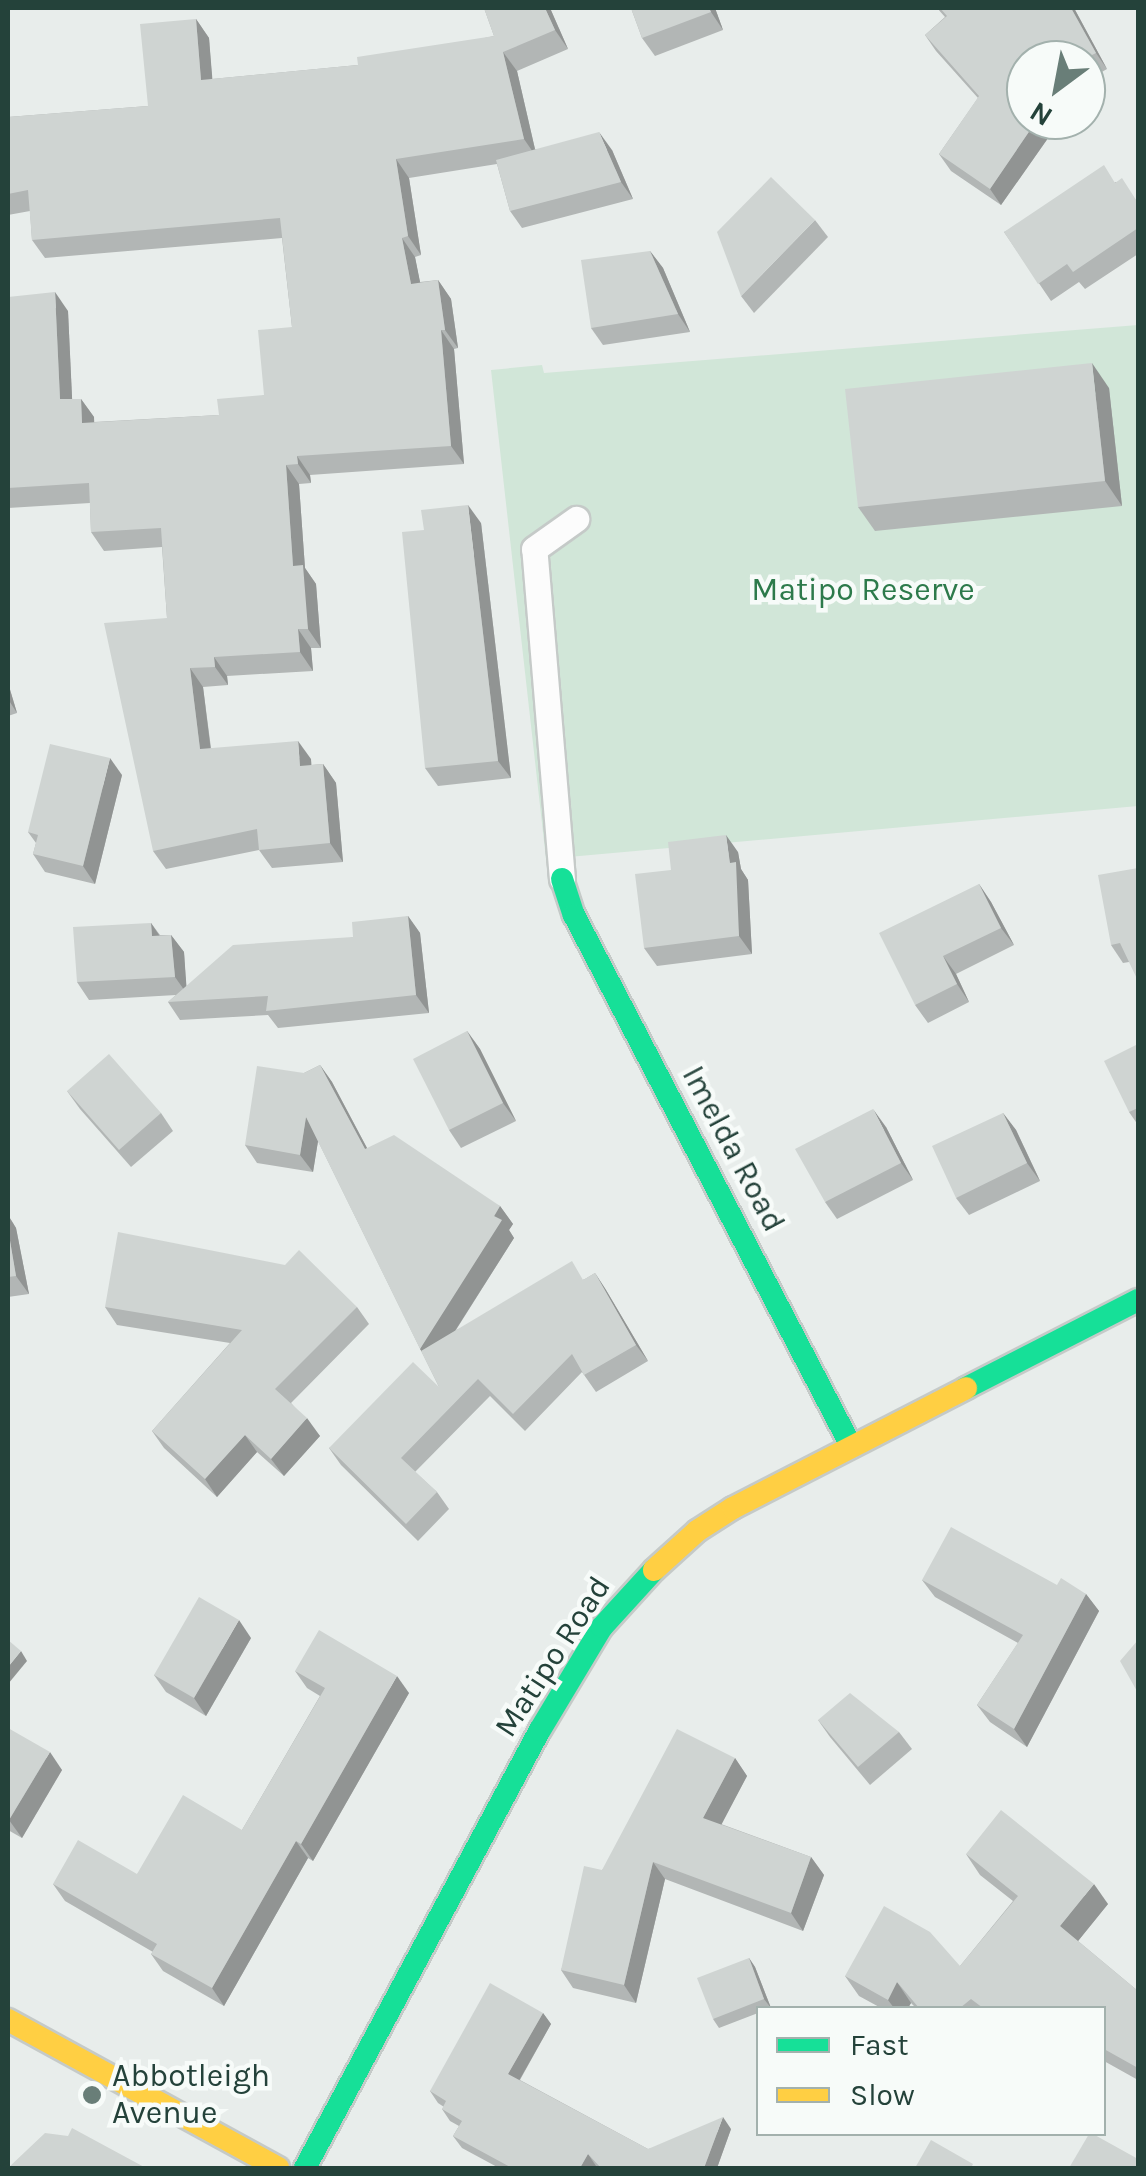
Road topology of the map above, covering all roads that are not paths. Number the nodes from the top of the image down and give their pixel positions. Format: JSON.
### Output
{"nodes":[{"id":1,"x":576,"y":519,"type":"dead end"},
{"id":2,"x":562,"y":880,"type":"joint"},
{"id":3,"x":1138,"y":1300,"type":"edge"},
{"id":4,"x":851,"y":1446,"type":"junction"},
{"id":5,"x":8,"y":2020,"type":"edge"},
{"id":6,"x":278,"y":2168,"type":"edge"},
{"id":7,"x":305,"y":2168,"type":"edge"}],
"edges":[{"from":1,"to":2,"type":"lane"},
{"from":2,"to":4,"type":"street","name":"Imelda Road"},
{"from":3,"to":4,"type":"street","name":"Matipo Road"},
{"from":4,"to":7,"type":"street","name":"Matipo Road"},
{"from":5,"to":6,"type":"street"}]}
